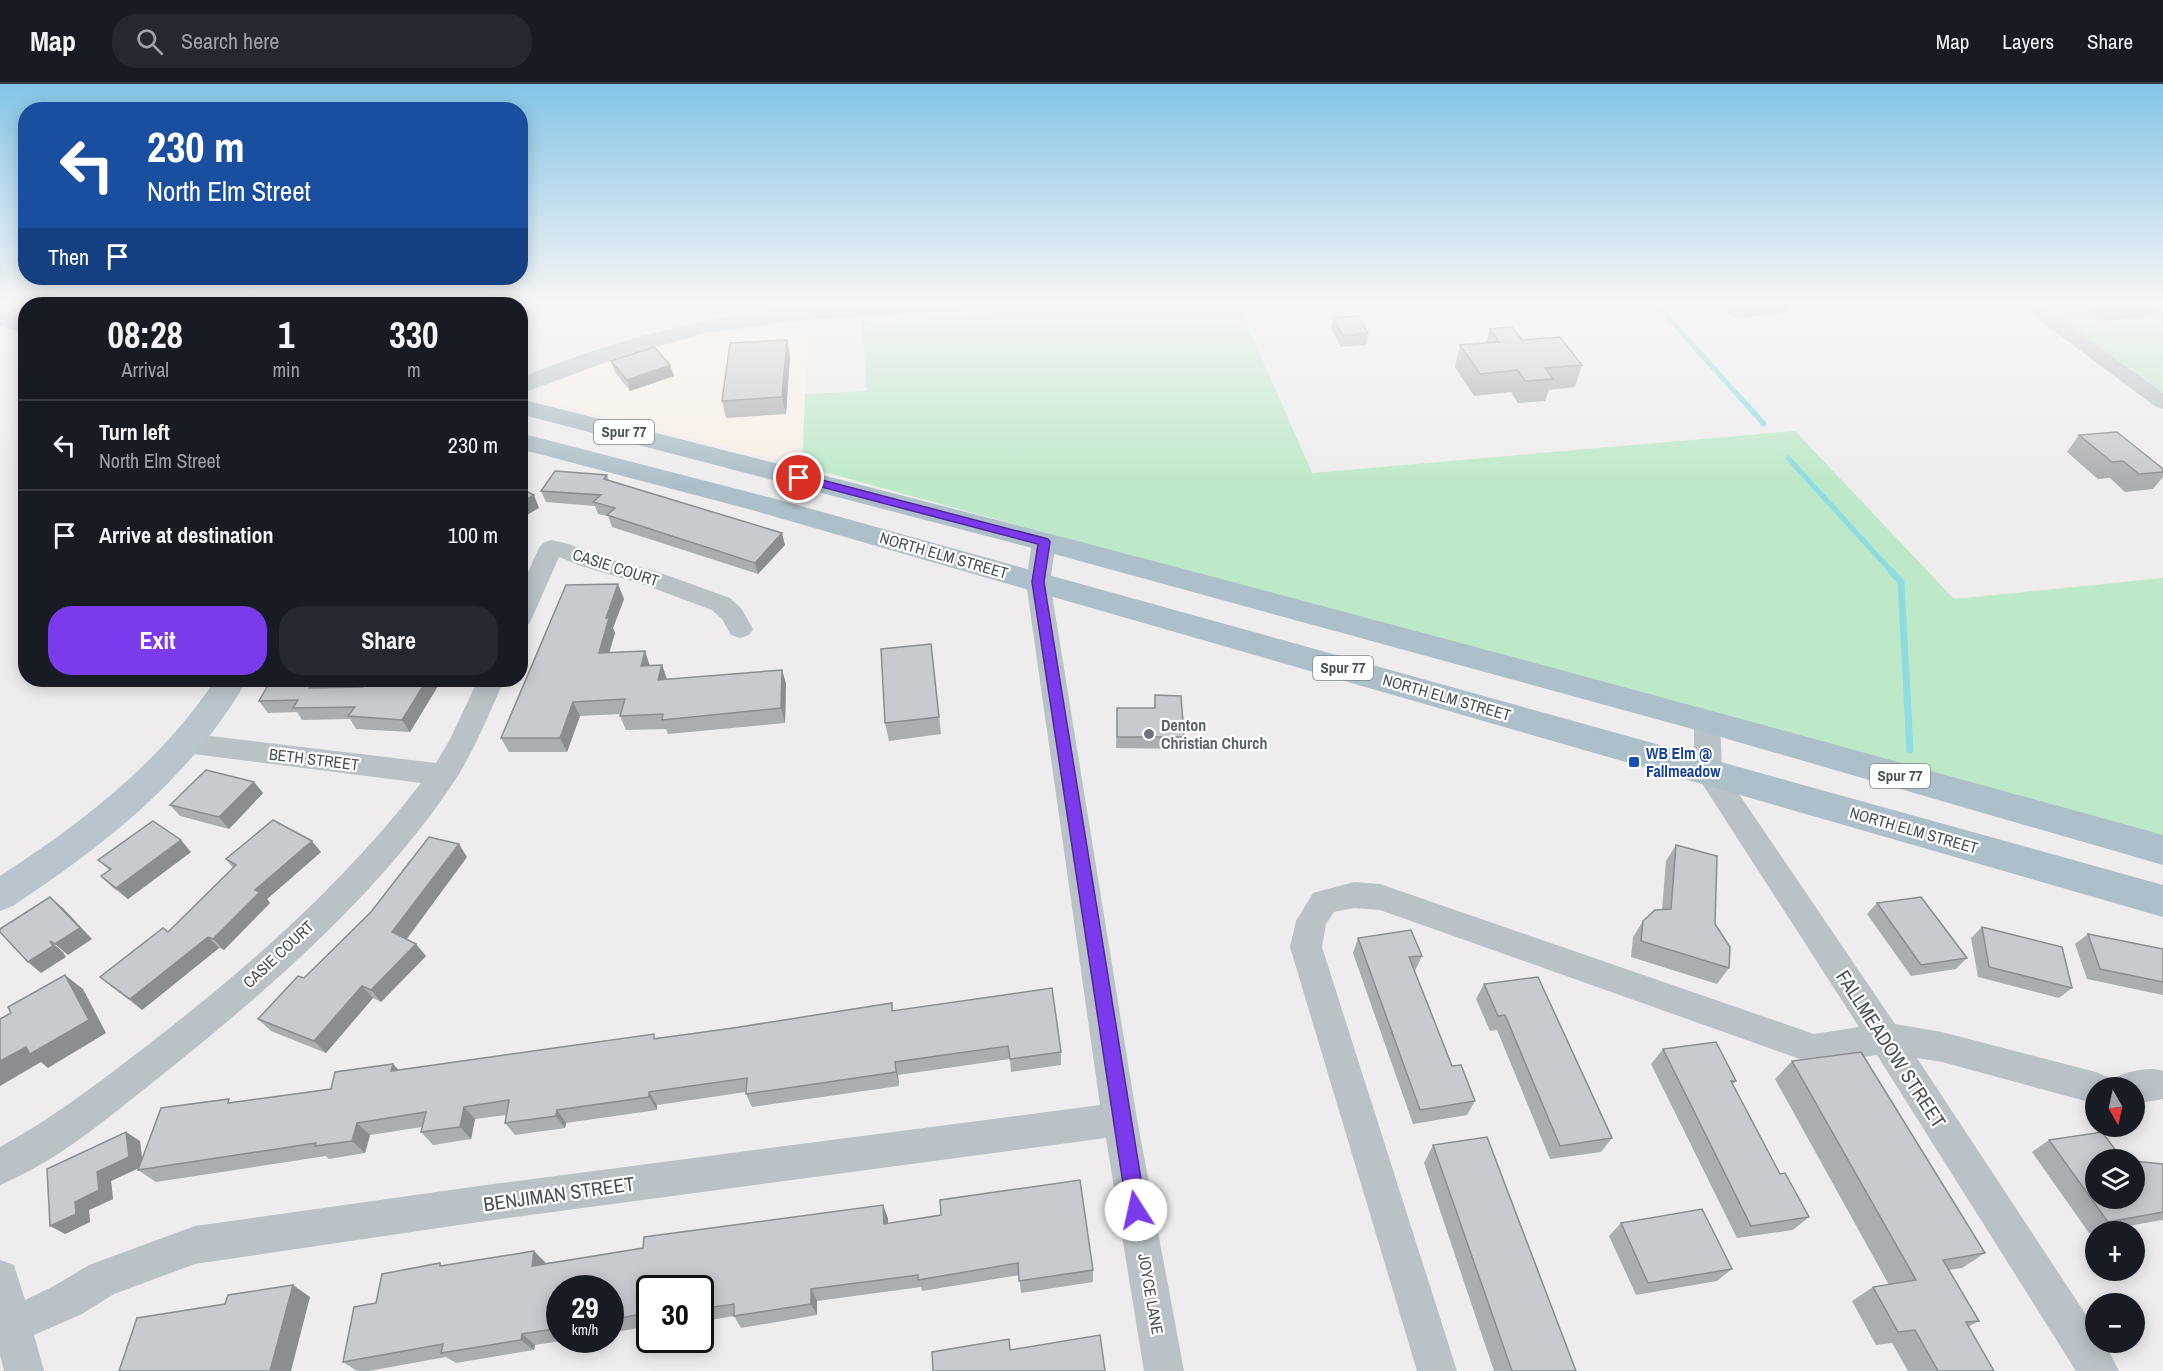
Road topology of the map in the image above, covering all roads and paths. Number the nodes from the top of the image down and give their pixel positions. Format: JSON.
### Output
{"nodes":[{"id":1,"x":581,"y":364,"type":"edge"},
{"id":2,"x":2110,"y":364,"type":"edge"},
{"id":3,"x":528,"y":384,"type":"edge"},
{"id":4,"x":2163,"y":403,"type":"edge"},
{"id":5,"x":528,"y":408,"type":"edge"},
{"id":6,"x":528,"y":443,"type":"edge"},
{"id":7,"x":1044,"y":542,"type":"junction"},
{"id":8,"x":1038,"y":582,"type":"junction"},
{"id":9,"x":528,"y":600,"type":"edge"},
{"id":10,"x":740,"y":629,"type":"dead end"},
{"id":11,"x":227,"y":687,"type":"edge"},
{"id":12,"x":488,"y":687,"type":"edge"},
{"id":13,"x":1707,"y":721,"type":"junction"},
{"id":14,"x":186,"y":743,"type":"junction"},
{"id":15,"x":1708,"y":771,"type":"junction"},
{"id":16,"x":442,"y":775,"type":"junction"},
{"id":17,"x":2163,"y":850,"type":"edge"},
{"id":18,"x":0,"y":895,"type":"edge"},
{"id":19,"x":2163,"y":901,"type":"edge"},
{"id":20,"x":1885,"y":1038,"type":"junction"},
{"id":21,"x":2085,"y":1085,"type":"edge"},
{"id":22,"x":1120,"y":1119,"type":"junction"},
{"id":23,"x":0,"y":1167,"type":"edge"},
{"id":24,"x":0,"y":1279,"type":"edge"},
{"id":25,"x":13,"y":1325,"type":"junction"},
{"id":26,"x":24,"y":1371,"type":"edge"},
{"id":27,"x":1164,"y":1371,"type":"edge"},
{"id":28,"x":1437,"y":1371,"type":"edge"},
{"id":29,"x":2099,"y":1371,"type":"edge"}],
"edges":[{"from":1,"to":3,"type":"street"},
{"from":2,"to":4,"type":"street"},
{"from":5,"to":7,"type":"main road","number":"Spur 77"},
{"from":6,"to":8,"type":"main road","name":"NORTH ELM STREET","number":"Spur 77"},
{"from":7,"to":8,"type":"street","name":"JOYCE LANE"},
{"from":7,"to":13,"type":"main road","number":"Spur 77"},
{"from":8,"to":15,"type":"main road","name":"NORTH ELM STREET","number":"Spur 77"},
{"from":8,"to":22,"type":"street","name":"JOYCE LANE"},
{"from":9,"to":10,"type":"street","name":"CASIE COURT"},
{"from":11,"to":14,"type":"street"},
{"from":12,"to":16,"type":"street","name":"CASIE COURT"},
{"from":13,"to":15,"type":"street"},
{"from":13,"to":17,"type":"main road","number":"Spur 77"},
{"from":14,"to":16,"type":"street","name":"BETH STREET"},
{"from":14,"to":18,"type":"street"},
{"from":15,"to":19,"type":"main road","name":"NORTH ELM STREET","number":"Spur 77"},
{"from":15,"to":20,"type":"street","name":"FALLMEADOW STREET"},
{"from":16,"to":23,"type":"street","name":"CASIE COURT"},
{"from":20,"to":21,"type":"street"},
{"from":20,"to":28,"type":"street"},
{"from":20,"to":29,"type":"street","name":"FALLMEADOW STREET"},
{"from":22,"to":25,"type":"street","name":"BENJIMAN STREET"},
{"from":22,"to":27,"type":"street","name":"JOYCE LANE"},
{"from":24,"to":25,"type":"street"},
{"from":25,"to":26,"type":"street"}]}
